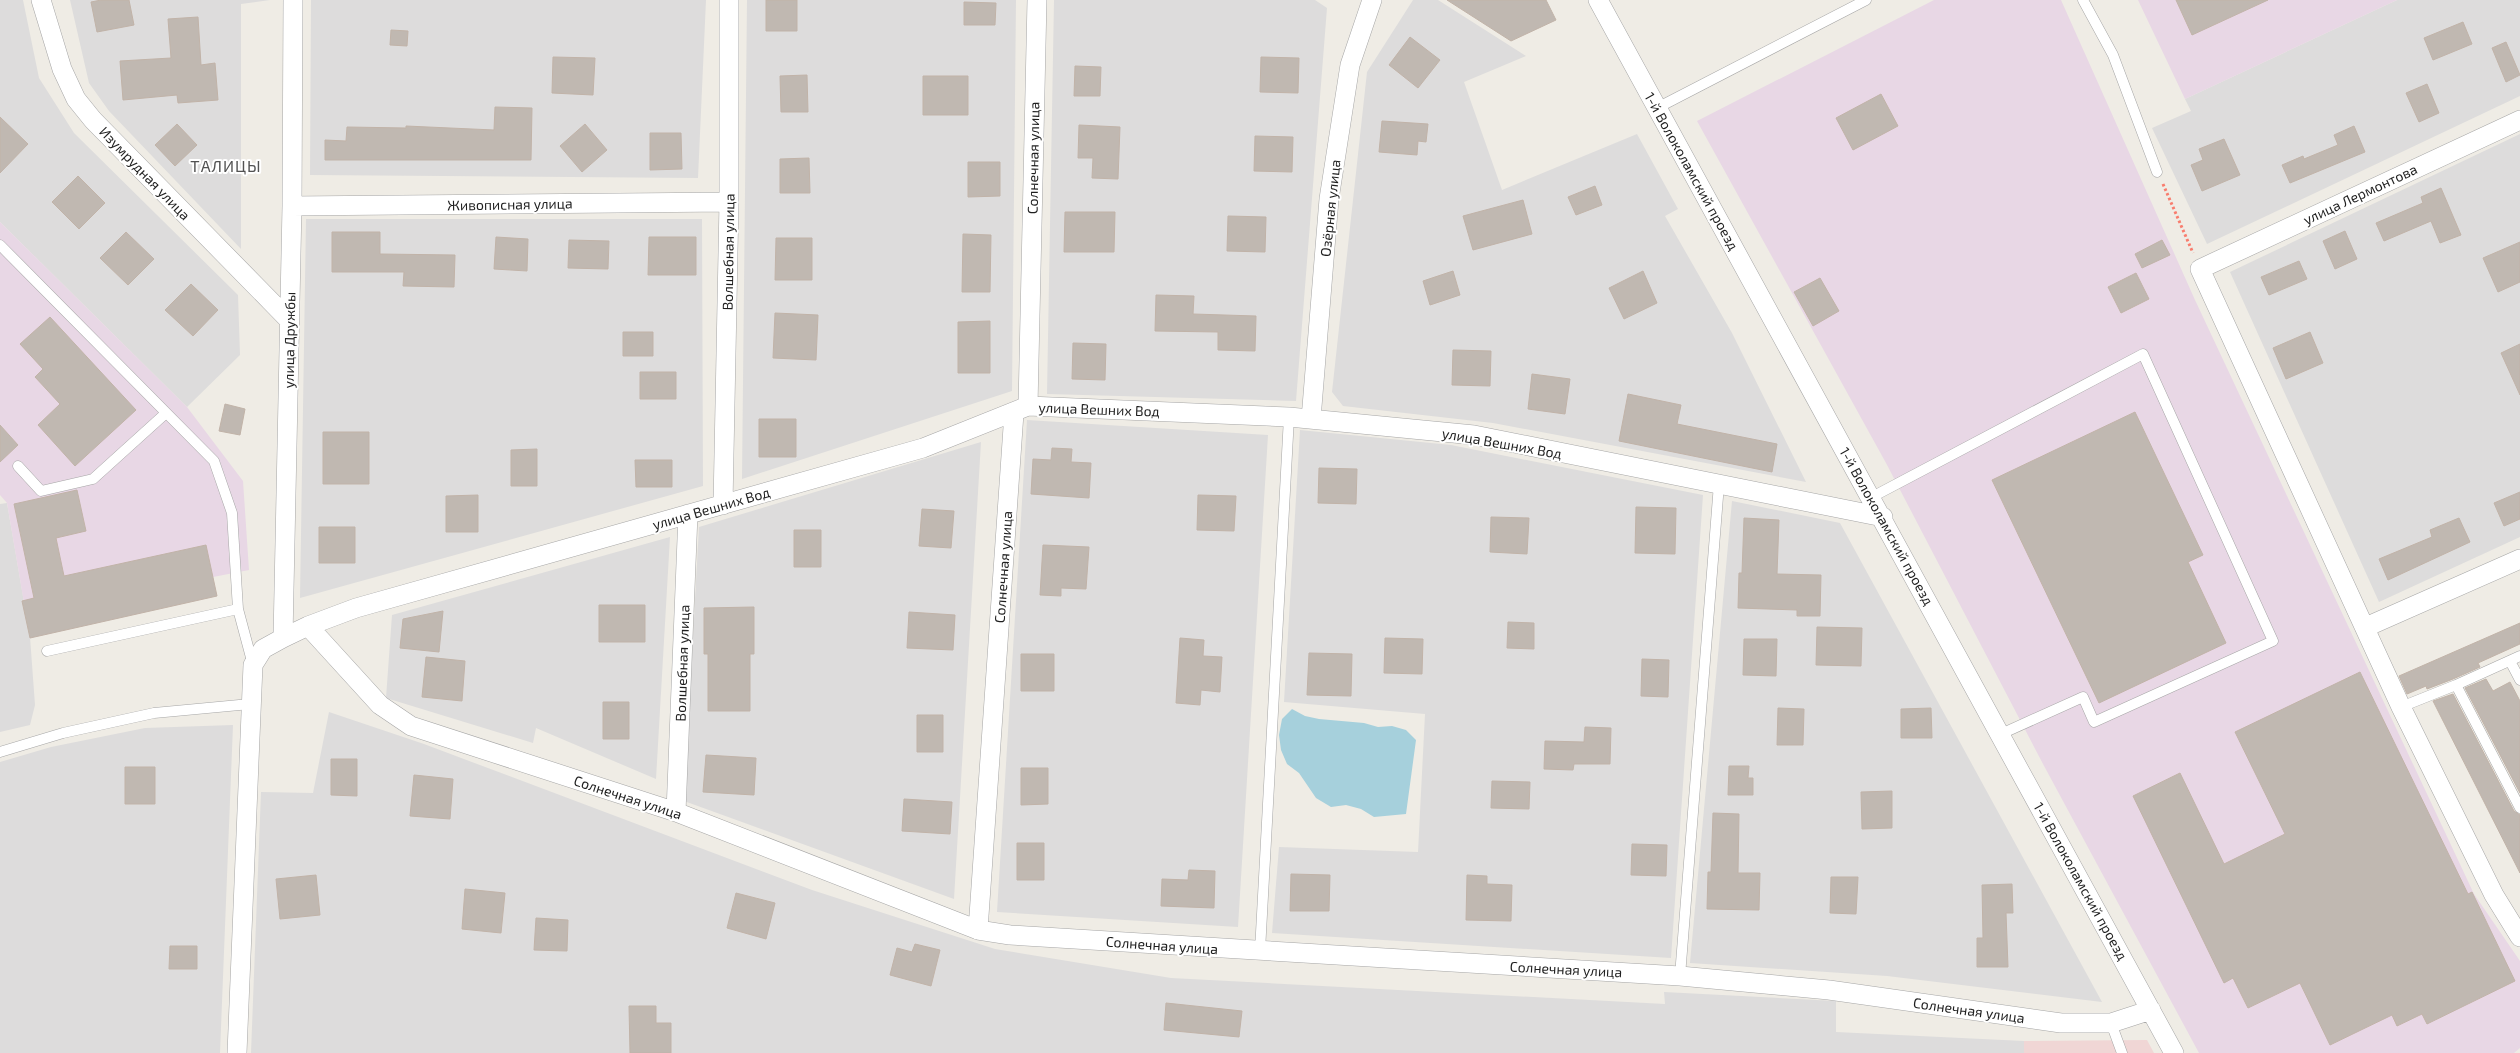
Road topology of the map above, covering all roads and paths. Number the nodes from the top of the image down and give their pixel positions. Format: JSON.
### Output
{"nodes":[{"id":1,"x":41,"y":0,"type":"edge"},
{"id":2,"x":293,"y":0,"type":"edge"},
{"id":3,"x":729,"y":0,"type":"edge"},
{"id":4,"x":1037,"y":0,"type":"edge"},
{"id":5,"x":1372,"y":0,"type":"edge"},
{"id":6,"x":1598,"y":0,"type":"edge"},
{"id":7,"x":1866,"y":0,"type":"edge"},
{"id":8,"x":2083,"y":0,"type":"edge"},
{"id":9,"x":1657,"y":108,"type":"junction"},
{"id":10,"x":2520,"y":120,"type":"edge"},
{"id":11,"x":2158,"y":172,"type":"joint"},
{"id":12,"x":729,"y":202,"type":"junction"},
{"id":13,"x":292,"y":206,"type":"junction"},
{"id":14,"x":0,"y":245,"type":"edge"},
{"id":15,"x":2200,"y":269,"type":"junction"},
{"id":16,"x":289,"y":320,"type":"junction"},
{"id":17,"x":1021,"y":410,"type":"junction"},
{"id":18,"x":166,"y":413,"type":"junction"},
{"id":19,"x":1290,"y":417,"type":"junction"},
{"id":20,"x":1311,"y":420,"type":"junction"},
{"id":21,"x":18,"y":466,"type":"dead end"},
{"id":22,"x":1719,"y":484,"type":"junction"},
{"id":23,"x":1872,"y":497,"type":"junction"},
{"id":24,"x":723,"y":505,"type":"junction"},
{"id":25,"x":688,"y":514,"type":"junction"},
{"id":26,"x":1883,"y":517,"type":"junction"},
{"id":27,"x":2520,"y":559,"type":"edge"},
{"id":28,"x":238,"y":609,"type":"junction"},
{"id":29,"x":308,"y":626,"type":"junction"},
{"id":30,"x":2366,"y":627,"type":"junction"},
{"id":31,"x":283,"y":638,"type":"junction"},
{"id":32,"x":47,"y":651,"type":"dead end"},
{"id":33,"x":2515,"y":659,"type":"edge"},
{"id":34,"x":253,"y":665,"type":"junction"},
{"id":35,"x":2520,"y":680,"type":"edge"},
{"id":36,"x":2456,"y":685,"type":"junction"},
{"id":37,"x":250,"y":704,"type":"junction"},
{"id":38,"x":2400,"y":707,"type":"junction"},
{"id":39,"x":2001,"y":734,"type":"junction"},
{"id":40,"x":0,"y":752,"type":"edge"},
{"id":41,"x":2520,"y":808,"type":"edge"},
{"id":42,"x":676,"y":812,"type":"junction"},
{"id":43,"x":978,"y":930,"type":"junction"},
{"id":44,"x":2520,"y":937,"type":"edge"},
{"id":45,"x":1260,"y":951,"type":"junction"},
{"id":46,"x":1680,"y":976,"type":"junction"},
{"id":47,"x":2151,"y":1010,"type":"junction"},
{"id":48,"x":2111,"y":1024,"type":"junction"},
{"id":49,"x":237,"y":1053,"type":"edge"},
{"id":50,"x":2122,"y":1053,"type":"edge"},
{"id":51,"x":2174,"y":1053,"type":"edge"}],
"edges":[{"from":1,"to":16,"type":"street","name":"Изумрудная улица"},
{"from":2,"to":13,"type":"street","name":"улица Дружбы"},
{"from":3,"to":12,"type":"street","name":"Волшебная улица"},
{"from":4,"to":17,"type":"street","name":"Солнечная улица"},
{"from":5,"to":20,"type":"street","name":"Озёрная улица"},
{"from":6,"to":9,"type":"street","name":"1-й Волоколамский проезд"},
{"from":7,"to":9,"type":"lane"},
{"from":8,"to":11,"type":"lane"},
{"from":9,"to":23,"type":"street","name":"1-й Волоколамский проезд"},
{"from":10,"to":15,"type":"street","name":"улица Лермонтова"},
{"from":11,"to":15,"type":"path"},
{"from":12,"to":13,"type":"street","name":"Живописная улица"},
{"from":12,"to":24,"type":"street","name":"Волшебная улица"},
{"from":13,"to":16,"type":"street","name":"улица Дружбы"},
{"from":14,"to":18,"type":"lane"},
{"from":15,"to":30,"type":"street"},
{"from":16,"to":31,"type":"street","name":"улица Дружбы"},
{"from":17,"to":19,"type":"street","name":"улица Вешних Вод"},
{"from":17,"to":24,"type":"street","name":"улица Вешних Вод"},
{"from":17,"to":43,"type":"street","name":"Солнечная улица"},
{"from":18,"to":21,"type":"lane"},
{"from":18,"to":28,"type":"lane"},
{"from":19,"to":20,"type":"street","name":"улица Вешних Вод"},
{"from":19,"to":45,"type":"lane"},
{"from":20,"to":22,"type":"street","name":"улица Вешних Вод"},
{"from":22,"to":26,"type":"street","name":"улица Вешних Вод"},
{"from":22,"to":46,"type":"lane"},
{"from":23,"to":26,"type":"street","name":"1-й Волоколамский проезд"},
{"from":23,"to":39,"type":"lane"},
{"from":24,"to":25,"type":"street","name":"улица Вешних Вод"},
{"from":25,"to":29,"type":"street","name":"улица Вешних Вод"},
{"from":25,"to":42,"type":"street","name":"Волшебная улица"},
{"from":26,"to":39,"type":"street","name":"1-й Волоколамский проезд"},
{"from":27,"to":30,"type":"street"},
{"from":28,"to":32,"type":"lane"},
{"from":28,"to":34,"type":"lane"},
{"from":29,"to":31,"type":"street","name":"улица Вешних Вод"},
{"from":29,"to":42,"type":"street","name":"Солнечная улица"},
{"from":30,"to":38,"type":"street"},
{"from":31,"to":34,"type":"street"},
{"from":33,"to":35,"type":"lane"},
{"from":33,"to":36,"type":"lane"},
{"from":34,"to":37,"type":"street"},
{"from":36,"to":38,"type":"lane"},
{"from":36,"to":41,"type":"lane"},
{"from":37,"to":40,"type":"lane"},
{"from":37,"to":49,"type":"street"},
{"from":38,"to":44,"type":"street"},
{"from":39,"to":47,"type":"street","name":"1-й Волоколамский проезд"},
{"from":42,"to":43,"type":"street","name":"Солнечная улица"},
{"from":43,"to":45,"type":"street","name":"Солнечная улица"},
{"from":45,"to":46,"type":"street","name":"Солнечная улица"},
{"from":46,"to":48,"type":"street","name":"Солнечная улица"},
{"from":47,"to":48,"type":"street","name":"Солнечная улица"},
{"from":47,"to":51,"type":"street","name":"1-й Волоколамский проезд"},
{"from":48,"to":50,"type":"lane"}]}
